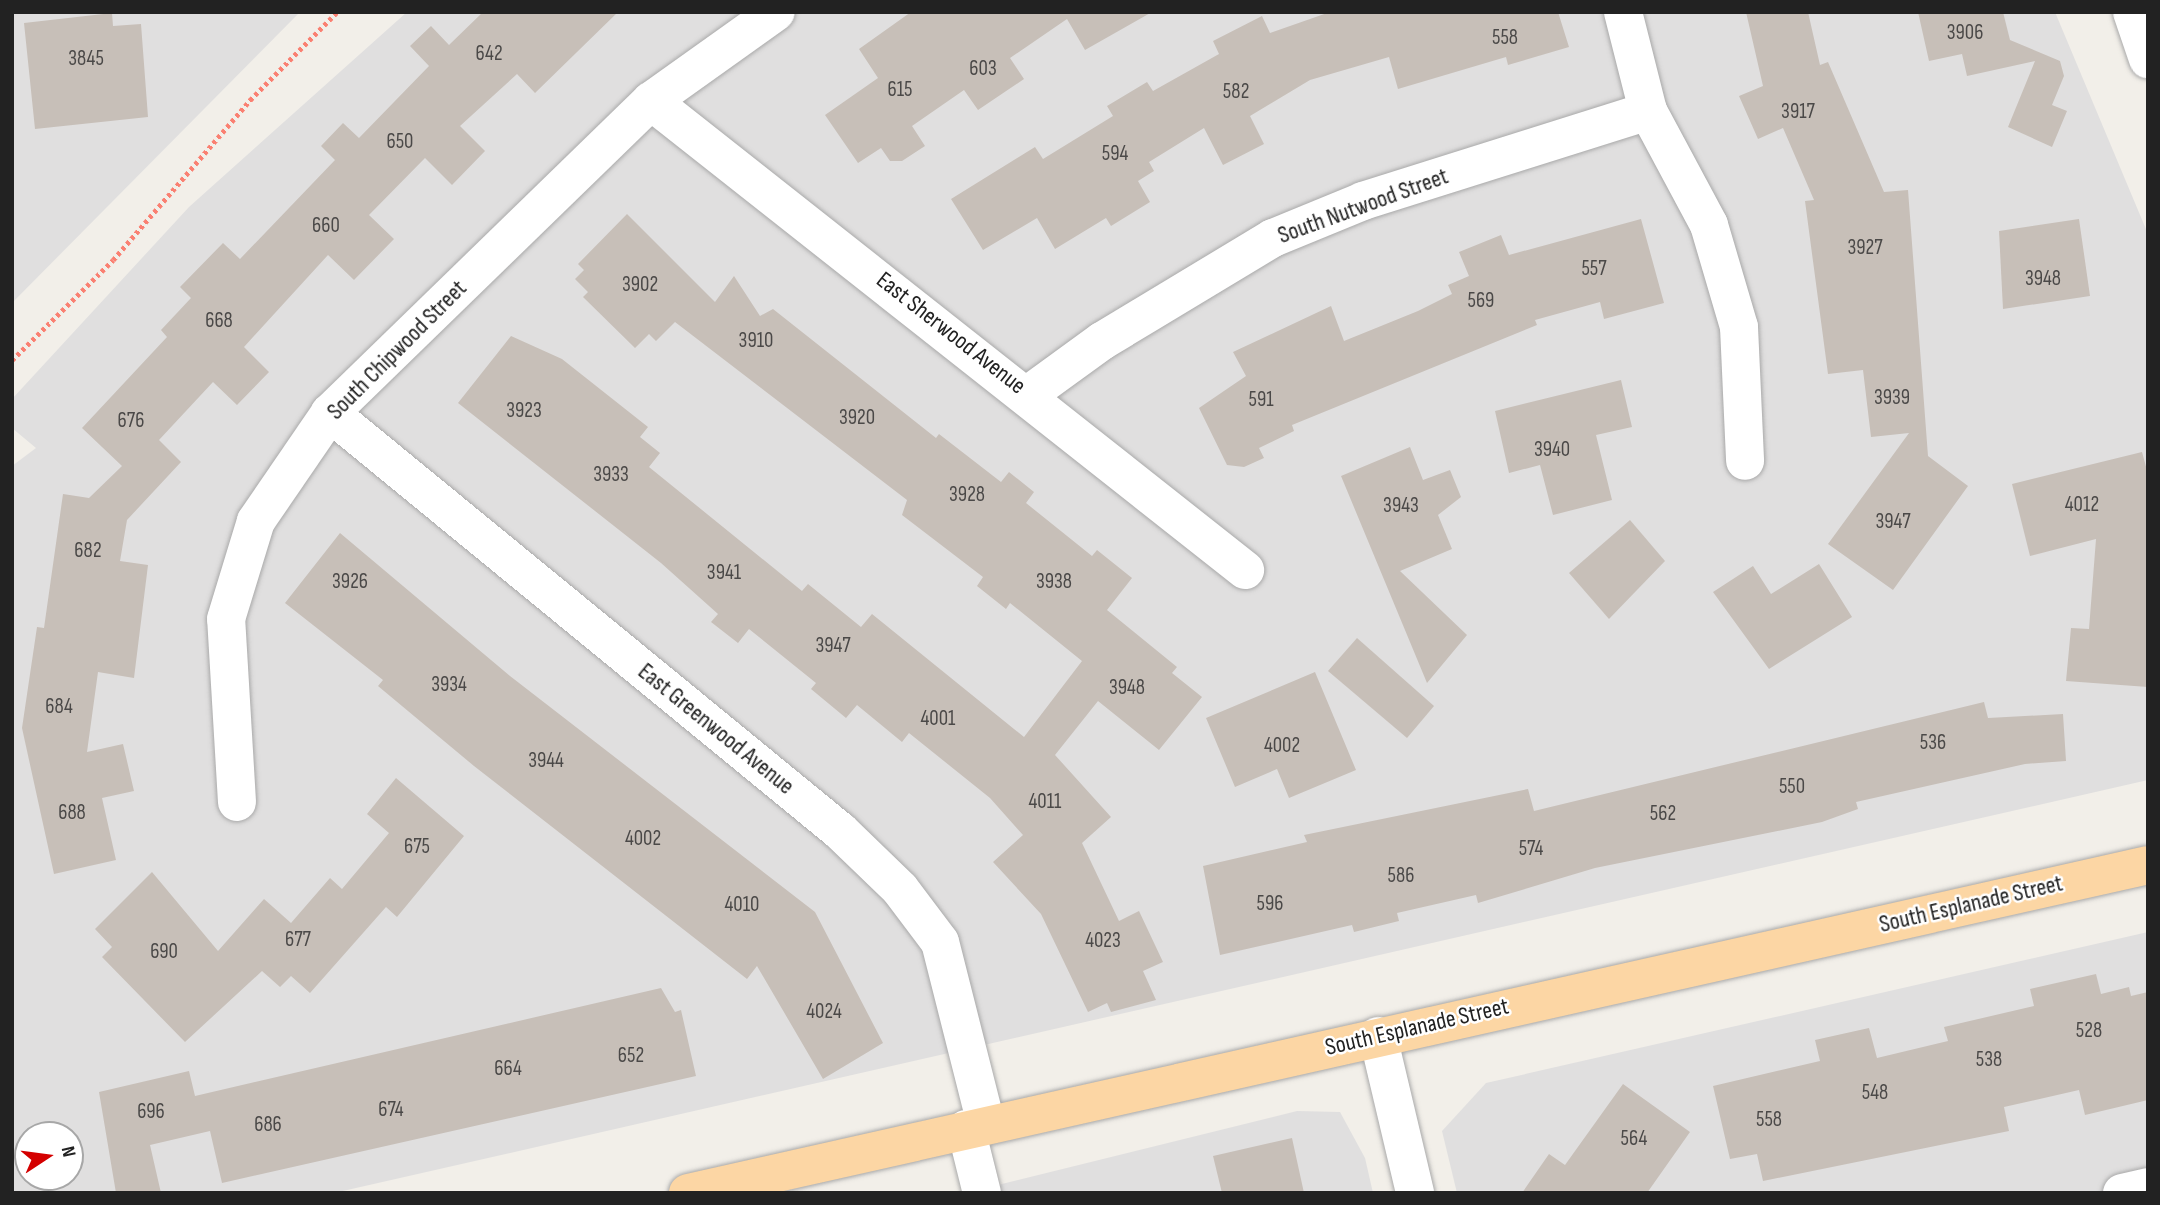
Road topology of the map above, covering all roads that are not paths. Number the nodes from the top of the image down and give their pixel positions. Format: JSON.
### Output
{"nodes":[{"id":1,"x":776,"y":12,"type":"edge"},
{"id":2,"x":1623,"y":12,"type":"edge"},
{"id":3,"x":2132,"y":12,"type":"edge"},
{"id":4,"x":2148,"y":60,"type":"edge"},
{"id":5,"x":651,"y":101,"type":"junction"},
{"id":6,"x":1648,"y":111,"type":"junction"},
{"id":7,"x":1029,"y":394,"type":"junction"},
{"id":8,"x":330,"y":413,"type":"junction"},
{"id":9,"x":1745,"y":461,"type":"dead end"},
{"id":10,"x":1245,"y":570,"type":"dead end"},
{"id":11,"x":237,"y":802,"type":"dead end"},
{"id":12,"x":2148,"y":865,"type":"edge"},
{"id":13,"x":1378,"y":1036,"type":"junction"},
{"id":14,"x":976,"y":1126,"type":"junction"},
{"id":15,"x":2148,"y":1187,"type":"edge"},
{"id":16,"x":688,"y":1193,"type":"edge"},
{"id":17,"x":982,"y":1193,"type":"edge"},
{"id":18,"x":1415,"y":1193,"type":"edge"},
{"id":19,"x":2122,"y":1193,"type":"edge"}],
"edges":[{"from":1,"to":5,"type":"street","name":"South Chipwood Street"},
{"from":2,"to":6,"type":"street"},
{"from":3,"to":4,"type":"street"},
{"from":5,"to":7,"type":"street","name":"East Sherwood Avenue"},
{"from":5,"to":8,"type":"street","name":"South Chipwood Street"},
{"from":6,"to":7,"type":"street","name":"South Nutwood Street"},
{"from":6,"to":9,"type":"street"},
{"from":7,"to":10,"type":"street","name":"East Sherwood Avenue"},
{"from":8,"to":11,"type":"street","name":"South Chipwood Street"},
{"from":8,"to":14,"type":"street","name":"East Greenwood Avenue"},
{"from":12,"to":13,"type":"main road","name":"South Esplanade Street"},
{"from":13,"to":14,"type":"main road","name":"South Esplanade Street"},
{"from":13,"to":18,"type":"street"},
{"from":14,"to":16,"type":"main road","name":"South Esplanade Street"},
{"from":14,"to":17,"type":"street","name":"East Greenwood Avenue"},
{"from":15,"to":19,"type":"street"}]}
